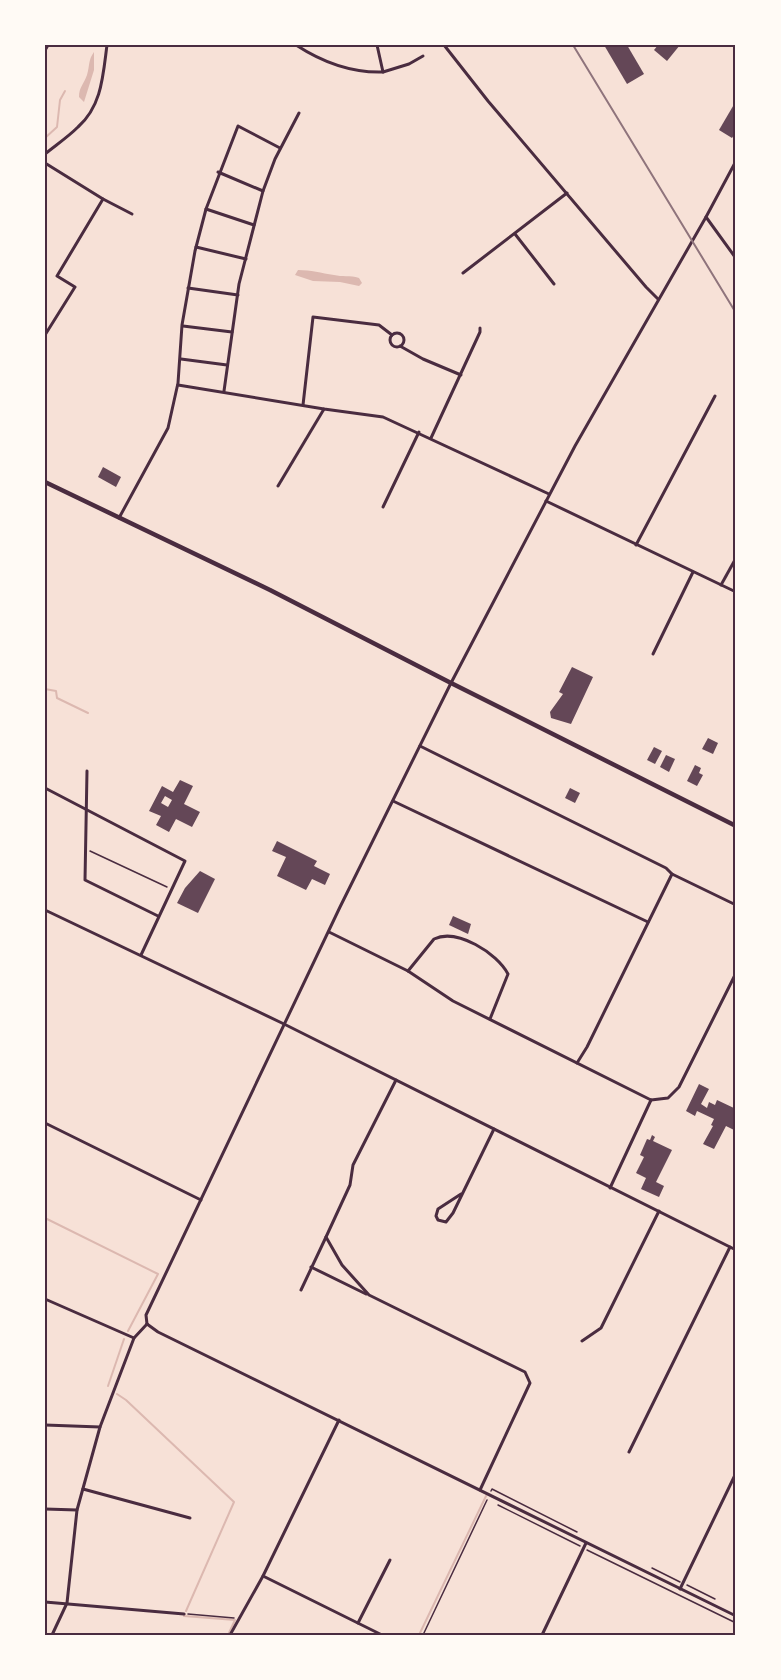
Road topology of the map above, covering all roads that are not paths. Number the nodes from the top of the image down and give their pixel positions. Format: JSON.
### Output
{"nodes":[{"id":1,"x":107,"y":45,"type":"edge"},
{"id":2,"x":296,"y":45,"type":"edge"},
{"id":3,"x":379,"y":45,"type":"edge"},
{"id":4,"x":444,"y":45,"type":"edge"},
{"id":5,"x":423,"y":56,"type":"dead end"},
{"id":6,"x":383,"y":72,"type":"junction"},
{"id":7,"x":299,"y":113,"type":"dead end"},
{"id":8,"x":280,"y":148,"type":"junction"},
{"id":9,"x":45,"y":154,"type":"edge"},
{"id":10,"x":736,"y":161,"type":"edge"},
{"id":11,"x":45,"y":163,"type":"edge"},
{"id":12,"x":218,"y":172,"type":"junction"},
{"id":13,"x":263,"y":191,"type":"junction"},
{"id":14,"x":567,"y":193,"type":"junction"},
{"id":15,"x":103,"y":199,"type":"junction"},
{"id":16,"x":206,"y":209,"type":"junction"},
{"id":17,"x":132,"y":214,"type":"dead end"},
{"id":18,"x":706,"y":217,"type":"junction"},
{"id":19,"x":254,"y":225,"type":"junction"},
{"id":20,"x":515,"y":234,"type":"junction"},
{"id":21,"x":196,"y":247,"type":"junction"},
{"id":22,"x":246,"y":259,"type":"junction"},
{"id":23,"x":736,"y":262,"type":"edge"},
{"id":24,"x":463,"y":273,"type":"dead end"},
{"id":25,"x":554,"y":284,"type":"dead end"},
{"id":26,"x":188,"y":288,"type":"junction"},
{"id":27,"x":238,"y":295,"type":"junction"},
{"id":28,"x":658,"y":299,"type":"junction"},
{"id":29,"x":182,"y":326,"type":"junction"},
{"id":30,"x":480,"y":328,"type":"dead end"},
{"id":31,"x":232,"y":332,"type":"junction"},
{"id":32,"x":45,"y":335,"type":"edge"},
{"id":33,"x":393,"y":335,"type":"junction"},
{"id":34,"x":400,"y":346,"type":"junction"},
{"id":35,"x":180,"y":359,"type":"junction"},
{"id":36,"x":227,"y":365,"type":"junction"},
{"id":37,"x":461,"y":375,"type":"junction"},
{"id":38,"x":178,"y":384,"type":"junction"},
{"id":39,"x":224,"y":391,"type":"junction"},
{"id":40,"x":715,"y":396,"type":"dead end"},
{"id":41,"x":303,"y":405,"type":"junction"},
{"id":42,"x":324,"y":409,"type":"junction"},
{"id":43,"x":419,"y":432,"type":"junction"},
{"id":44,"x":431,"y":438,"type":"junction"},
{"id":45,"x":45,"y":482,"type":"edge"},
{"id":46,"x":278,"y":486,"type":"dead end"},
{"id":47,"x":549,"y":494,"type":"junction"},
{"id":48,"x":546,"y":501,"type":"junction"},
{"id":49,"x":383,"y":507,"type":"dead end"},
{"id":50,"x":119,"y":518,"type":"junction"},
{"id":51,"x":636,"y":545,"type":"junction"},
{"id":52,"x":736,"y":558,"type":"edge"},
{"id":53,"x":693,"y":572,"type":"junction"},
{"id":54,"x":721,"y":585,"type":"junction"},
{"id":55,"x":736,"y":592,"type":"edge"},
{"id":56,"x":653,"y":654,"type":"dead end"},
{"id":57,"x":451,"y":683,"type":"junction"},
{"id":58,"x":420,"y":746,"type":"junction"},
{"id":59,"x":87,"y":771,"type":"dead end"},
{"id":60,"x":45,"y":788,"type":"edge"},
{"id":61,"x":393,"y":801,"type":"junction"},
{"id":62,"x":86,"y":810,"type":"junction"},
{"id":63,"x":736,"y":826,"type":"edge"},
{"id":64,"x":672,"y":874,"type":"junction"},
{"id":65,"x":736,"y":904,"type":"edge"},
{"id":66,"x":45,"y":910,"type":"edge"},
{"id":67,"x":158,"y":916,"type":"junction"},
{"id":68,"x":648,"y":922,"type":"junction"},
{"id":69,"x":329,"y":932,"type":"junction"},
{"id":70,"x":141,"y":954,"type":"junction"},
{"id":71,"x":408,"y":971,"type":"junction"},
{"id":72,"x":736,"y":973,"type":"edge"},
{"id":73,"x":490,"y":1019,"type":"junction"},
{"id":74,"x":284,"y":1024,"type":"junction"},
{"id":75,"x":577,"y":1063,"type":"junction"},
{"id":76,"x":396,"y":1080,"type":"junction"},
{"id":77,"x":651,"y":1100,"type":"junction"},
{"id":78,"x":45,"y":1123,"type":"edge"},
{"id":79,"x":494,"y":1129,"type":"junction"},
{"id":80,"x":610,"y":1188,"type":"junction"},
{"id":81,"x":461,"y":1194,"type":"junction"},
{"id":82,"x":201,"y":1200,"type":"junction"},
{"id":83,"x":659,"y":1211,"type":"junction"},
{"id":84,"x":326,"y":1237,"type":"junction"},
{"id":85,"x":730,"y":1247,"type":"junction"},
{"id":86,"x":736,"y":1250,"type":"edge"},
{"id":87,"x":311,"y":1267,"type":"junction"},
{"id":88,"x":301,"y":1290,"type":"dead end"},
{"id":89,"x":369,"y":1295,"type":"junction"},
{"id":90,"x":45,"y":1299,"type":"edge"},
{"id":91,"x":147,"y":1324,"type":"junction"},
{"id":92,"x":134,"y":1338,"type":"junction"},
{"id":93,"x":582,"y":1341,"type":"dead end"},
{"id":94,"x":339,"y":1420,"type":"junction"},
{"id":95,"x":45,"y":1425,"type":"edge"},
{"id":96,"x":100,"y":1427,"type":"junction"},
{"id":97,"x":629,"y":1452,"type":"dead end"},
{"id":98,"x":736,"y":1473,"type":"edge"},
{"id":99,"x":83,"y":1489,"type":"junction"},
{"id":100,"x":480,"y":1490,"type":"junction"},
{"id":101,"x":45,"y":1509,"type":"edge"},
{"id":102,"x":76,"y":1510,"type":"junction"},
{"id":103,"x":190,"y":1518,"type":"dead end"},
{"id":104,"x":586,"y":1543,"type":"junction"},
{"id":105,"x":390,"y":1560,"type":"dead end"},
{"id":106,"x":263,"y":1576,"type":"junction"},
{"id":107,"x":680,"y":1589,"type":"junction"},
{"id":108,"x":45,"y":1602,"type":"edge"},
{"id":109,"x":67,"y":1603,"type":"junction"},
{"id":110,"x":184,"y":1614,"type":"road end"},
{"id":111,"x":736,"y":1616,"type":"edge"},
{"id":112,"x":358,"y":1623,"type":"junction"},
{"id":113,"x":52,"y":1635,"type":"edge"},
{"id":114,"x":232,"y":1635,"type":"edge"},
{"id":115,"x":382,"y":1635,"type":"edge"},
{"id":116,"x":542,"y":1635,"type":"edge"}],
"edges":[{"from":1,"to":9,"type":"street"},
{"from":2,"to":6,"type":"street"},
{"from":3,"to":6,"type":"street"},
{"from":4,"to":14,"type":"street"},
{"from":5,"to":6,"type":"street"},
{"from":7,"to":8,"type":"street"},
{"from":8,"to":12,"type":"street"},
{"from":8,"to":13,"type":"street"},
{"from":10,"to":18,"type":"street"},
{"from":11,"to":15,"type":"street"},
{"from":12,"to":13,"type":"street"},
{"from":12,"to":16,"type":"street"},
{"from":13,"to":19,"type":"street"},
{"from":14,"to":20,"type":"street"},
{"from":14,"to":28,"type":"street"},
{"from":15,"to":17,"type":"street"},
{"from":15,"to":32,"type":"street"},
{"from":16,"to":19,"type":"street"},
{"from":16,"to":21,"type":"street"},
{"from":18,"to":23,"type":"street"},
{"from":18,"to":28,"type":"street"},
{"from":19,"to":22,"type":"street"},
{"from":20,"to":24,"type":"street"},
{"from":20,"to":25,"type":"street"},
{"from":21,"to":22,"type":"street"},
{"from":21,"to":26,"type":"street"},
{"from":22,"to":27,"type":"street"},
{"from":26,"to":27,"type":"street"},
{"from":26,"to":29,"type":"street"},
{"from":27,"to":31,"type":"street"},
{"from":28,"to":47,"type":"street"},
{"from":29,"to":31,"type":"street"},
{"from":29,"to":35,"type":"street"},
{"from":30,"to":37,"type":"street"},
{"from":31,"to":36,"type":"street"},
{"from":33,"to":34,"type":"street"},
{"from":33,"to":34,"type":"street"},
{"from":33,"to":41,"type":"street"},
{"from":34,"to":37,"type":"street"},
{"from":35,"to":36,"type":"street"},
{"from":35,"to":38,"type":"street"},
{"from":36,"to":39,"type":"street"},
{"from":37,"to":44,"type":"street"},
{"from":38,"to":39,"type":"street"},
{"from":38,"to":50,"type":"street"},
{"from":39,"to":41,"type":"street"},
{"from":40,"to":51,"type":"street"},
{"from":41,"to":42,"type":"street"},
{"from":42,"to":43,"type":"street"},
{"from":42,"to":46,"type":"street"},
{"from":43,"to":44,"type":"street"},
{"from":43,"to":49,"type":"street"},
{"from":44,"to":47,"type":"street"},
{"from":45,"to":50,"type":"main road"},
{"from":47,"to":48,"type":"street"},
{"from":48,"to":51,"type":"street"},
{"from":48,"to":57,"type":"street"},
{"from":50,"to":57,"type":"main road"},
{"from":51,"to":53,"type":"street"},
{"from":52,"to":54,"type":"street"},
{"from":53,"to":54,"type":"street"},
{"from":53,"to":56,"type":"street"},
{"from":54,"to":55,"type":"street"},
{"from":57,"to":58,"type":"street"},
{"from":57,"to":63,"type":"main road"},
{"from":58,"to":61,"type":"street"},
{"from":58,"to":64,"type":"street"},
{"from":59,"to":62,"type":"street"},
{"from":60,"to":62,"type":"street"},
{"from":61,"to":68,"type":"street"},
{"from":61,"to":69,"type":"street"},
{"from":62,"to":67,"type":"street"},
{"from":62,"to":67,"type":"street"},
{"from":64,"to":65,"type":"street"},
{"from":64,"to":68,"type":"street"},
{"from":66,"to":70,"type":"street"},
{"from":67,"to":70,"type":"street"},
{"from":68,"to":75,"type":"street"},
{"from":69,"to":71,"type":"street"},
{"from":69,"to":74,"type":"street"},
{"from":70,"to":74,"type":"street"},
{"from":71,"to":73,"type":"street"},
{"from":71,"to":73,"type":"street"},
{"from":72,"to":77,"type":"street"},
{"from":73,"to":75,"type":"street"},
{"from":74,"to":76,"type":"street"},
{"from":74,"to":82,"type":"street"},
{"from":75,"to":77,"type":"street"},
{"from":76,"to":79,"type":"street"},
{"from":76,"to":84,"type":"street"},
{"from":77,"to":80,"type":"street"},
{"from":78,"to":82,"type":"street"},
{"from":79,"to":80,"type":"street"},
{"from":79,"to":81,"type":"street"},
{"from":80,"to":83,"type":"street"},
{"from":81,"to":81,"type":"street"},
{"from":82,"to":91,"type":"street"},
{"from":83,"to":85,"type":"street"},
{"from":83,"to":93,"type":"street"},
{"from":84,"to":87,"type":"street"},
{"from":84,"to":89,"type":"street"},
{"from":85,"to":86,"type":"street"},
{"from":85,"to":97,"type":"street"},
{"from":87,"to":88,"type":"street"},
{"from":87,"to":89,"type":"street"},
{"from":89,"to":100,"type":"street"},
{"from":90,"to":92,"type":"street"},
{"from":91,"to":92,"type":"street"},
{"from":91,"to":94,"type":"street"},
{"from":92,"to":96,"type":"street"},
{"from":94,"to":100,"type":"street"},
{"from":94,"to":106,"type":"street"},
{"from":95,"to":96,"type":"street"},
{"from":96,"to":99,"type":"street"},
{"from":98,"to":107,"type":"street"},
{"from":99,"to":102,"type":"street"},
{"from":99,"to":103,"type":"street"},
{"from":100,"to":104,"type":"street"},
{"from":101,"to":102,"type":"street"},
{"from":102,"to":109,"type":"street"},
{"from":104,"to":107,"type":"street"},
{"from":104,"to":116,"type":"street"},
{"from":105,"to":112,"type":"street"},
{"from":106,"to":112,"type":"street"},
{"from":106,"to":114,"type":"street"},
{"from":107,"to":111,"type":"street"},
{"from":108,"to":109,"type":"street"},
{"from":109,"to":110,"type":"street"},
{"from":109,"to":113,"type":"street"},
{"from":112,"to":115,"type":"street"}]}
